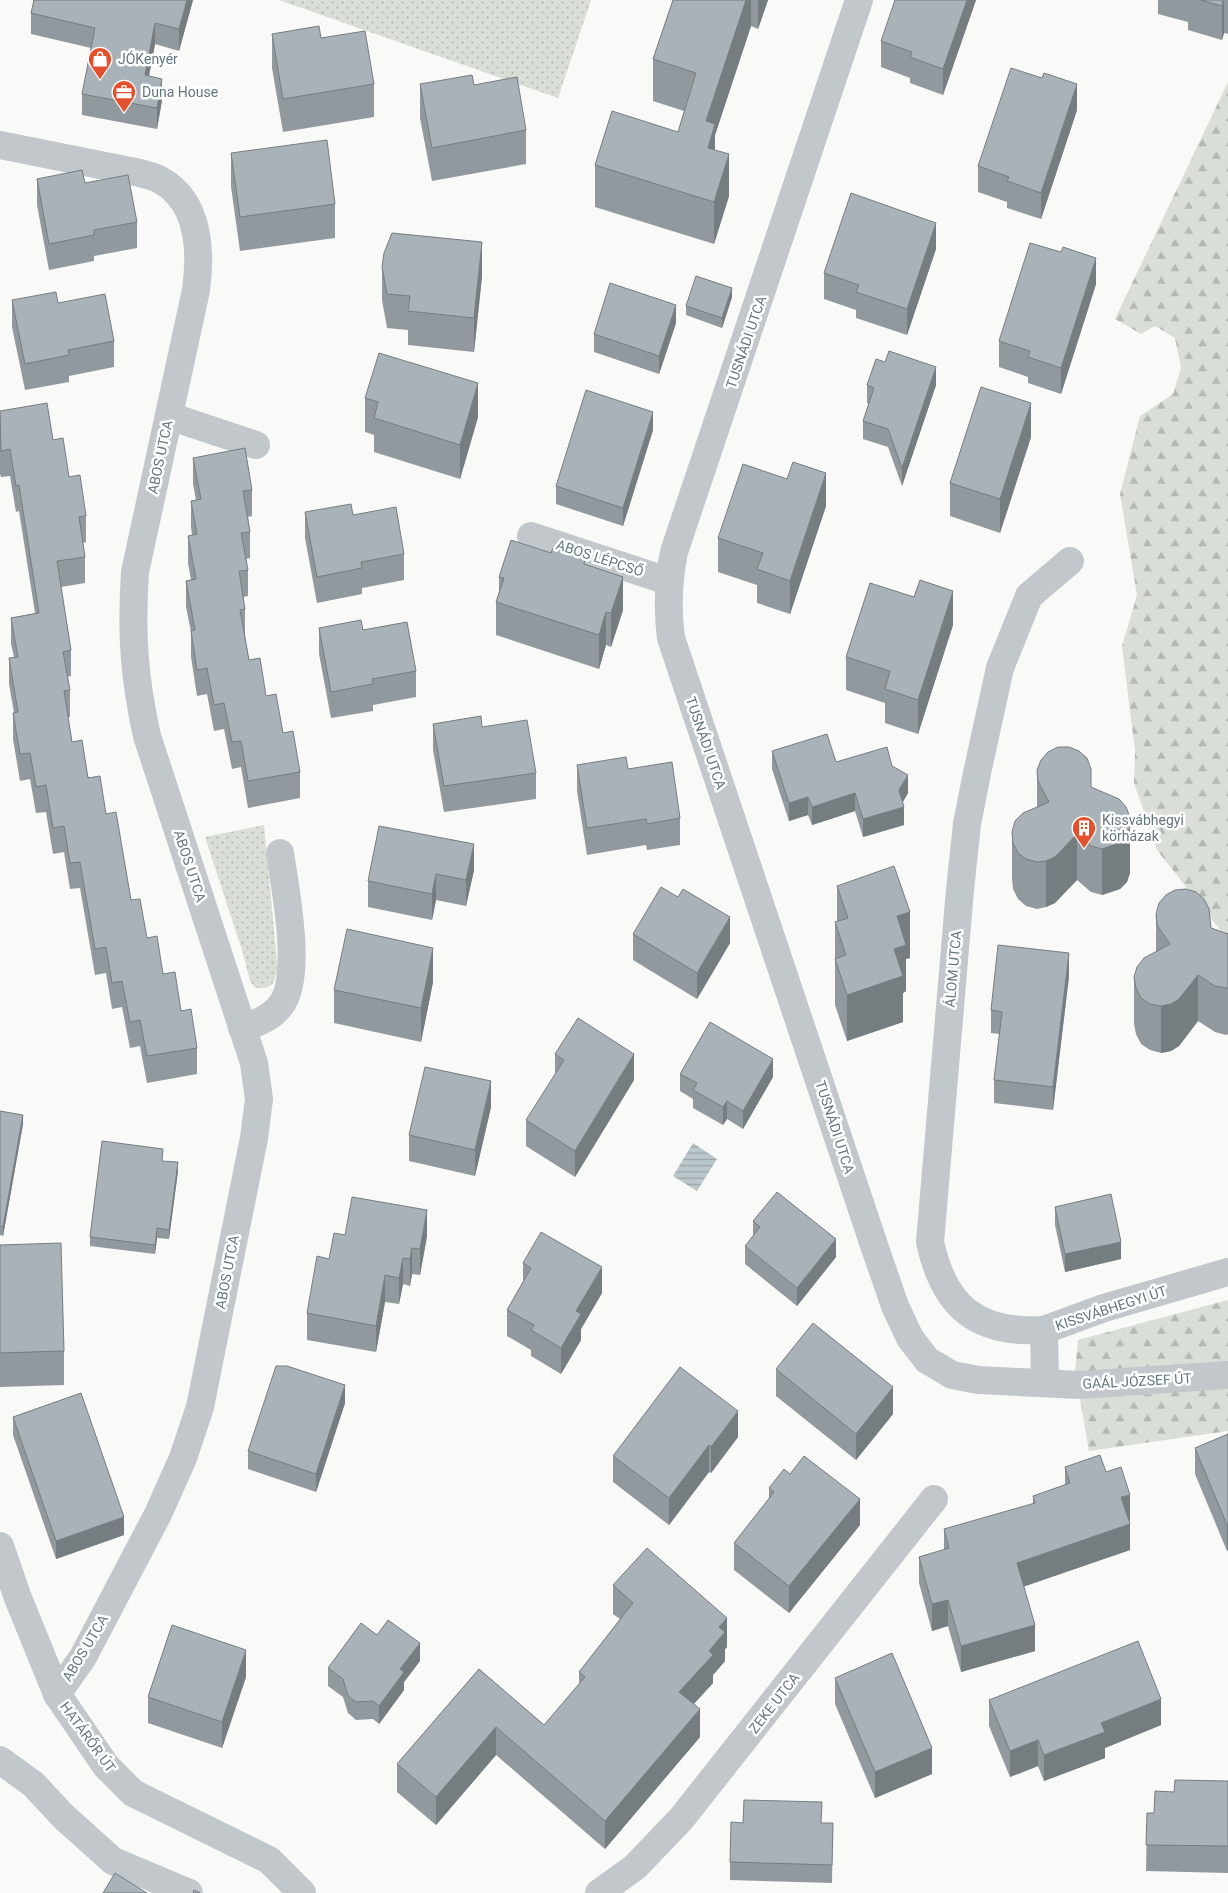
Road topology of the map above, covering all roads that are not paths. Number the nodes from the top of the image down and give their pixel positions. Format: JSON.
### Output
{"nodes":[{"id":1,"x":860,"y":0,"type":"edge"},
{"id":2,"x":0,"y":145,"type":"edge"},
{"id":3,"x":169,"y":416,"type":"junction"},
{"id":4,"x":256,"y":445,"type":"dead end"},
{"id":5,"x":531,"y":536,"type":"dead end"},
{"id":6,"x":1070,"y":561,"type":"dead end"},
{"id":7,"x":668,"y":580,"type":"junction"},
{"id":8,"x":280,"y":853,"type":"dead end"},
{"id":9,"x":242,"y":1028,"type":"junction"},
{"id":10,"x":1228,"y":1272,"type":"edge"},
{"id":11,"x":1044,"y":1330,"type":"junction"},
{"id":12,"x":1228,"y":1375,"type":"edge"},
{"id":13,"x":1045,"y":1382,"type":"junction"},
{"id":14,"x":934,"y":1499,"type":"dead end"},
{"id":15,"x":0,"y":1546,"type":"edge"},
{"id":16,"x":57,"y":1694,"type":"junction"},
{"id":17,"x":0,"y":1760,"type":"edge"},
{"id":18,"x":189,"y":1893,"type":"edge"},
{"id":19,"x":302,"y":1893,"type":"edge"},
{"id":20,"x":599,"y":1893,"type":"edge"}],
"edges":[{"from":1,"to":7,"type":"street","name":"TUSNÁDI UTCA"},
{"from":2,"to":3,"type":"street","name":"ABOS UTCA"},
{"from":3,"to":4,"type":"street"},
{"from":3,"to":9,"type":"street","name":"ABOS UTCA"},
{"from":5,"to":7,"type":"street","name":"ABOS LÉPCSŐ"},
{"from":6,"to":11,"type":"street","name":"ÁLOM UTCA"},
{"from":7,"to":13,"type":"street","name":"TUSNÁDI UTCA"},
{"from":8,"to":9,"type":"street"},
{"from":9,"to":16,"type":"street","name":"ABOS UTCA"},
{"from":10,"to":11,"type":"street","name":"KISSVÁBHEGYI ÚT"},
{"from":11,"to":13,"type":"street","name":"KISSVÁBHEGYI ÚT"},
{"from":12,"to":13,"type":"street","name":"GAÁL JÓZSEF ÚT"},
{"from":14,"to":20,"type":"street","name":"ZEKE UTCA"},
{"from":15,"to":16,"type":"street","name":"HATÁRŐR ÚT"},
{"from":16,"to":19,"type":"street","name":"HATÁRŐR ÚT"},
{"from":17,"to":18,"type":"street"}]}
